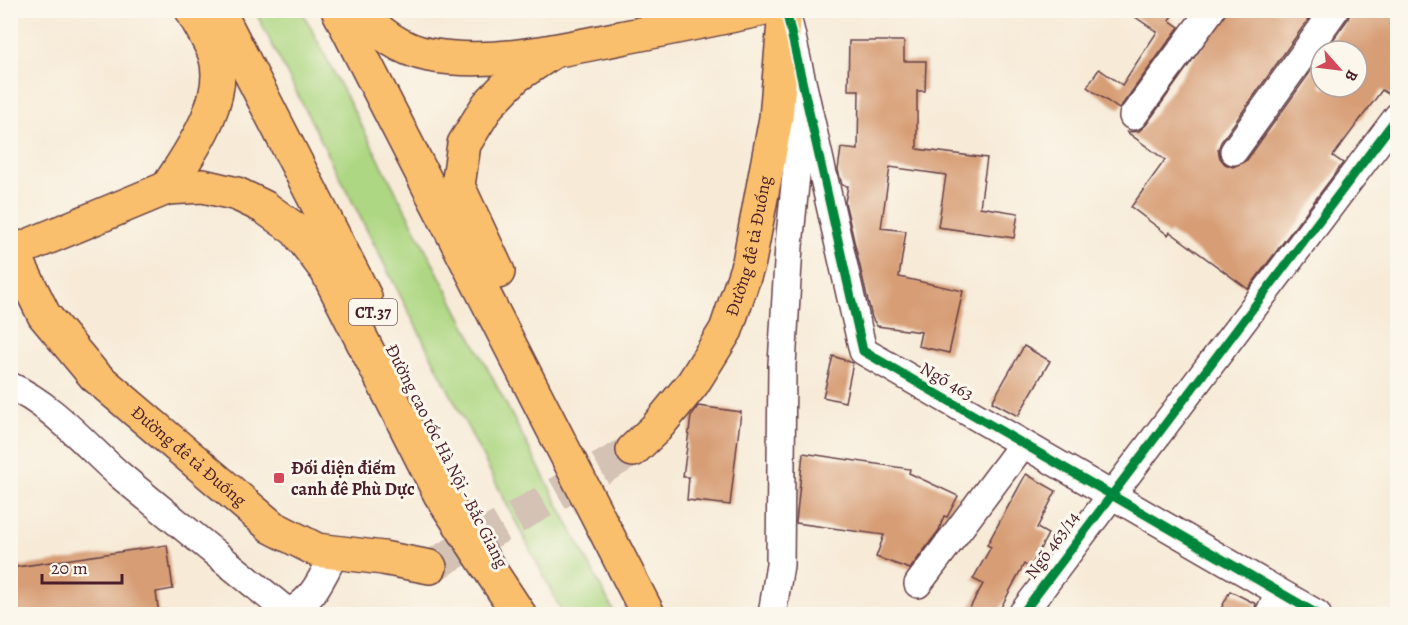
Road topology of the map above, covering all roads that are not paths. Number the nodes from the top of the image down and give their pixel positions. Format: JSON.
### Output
{"nodes":[{"id":1,"x":192,"y":10,"type":"edge"},
{"id":2,"x":218,"y":10,"type":"edge"},
{"id":3,"x":338,"y":10,"type":"edge"},
{"id":4,"x":362,"y":10,"type":"edge"},
{"id":5,"x":759,"y":10,"type":"edge"},
{"id":6,"x":785,"y":10,"type":"edge"},
{"id":7,"x":1211,"y":10,"type":"edge"},
{"id":8,"x":1335,"y":10,"type":"edge"},
{"id":9,"x":554,"y":51,"type":"junction"},
{"id":10,"x":805,"y":91,"type":"junction"},
{"id":11,"x":1133,"y":116,"type":"dead end"},
{"id":12,"x":1398,"y":116,"type":"edge"},
{"id":13,"x":1234,"y":151,"type":"dead end"},
{"id":14,"x":167,"y":188,"type":"junction"},
{"id":15,"x":12,"y":252,"type":"edge"},
{"id":16,"x":10,"y":386,"type":"edge"},
{"id":17,"x":1023,"y":444,"type":"junction"},
{"id":18,"x":633,"y":450,"type":"tunnel mouth"},
{"id":19,"x":1110,"y":494,"type":"junction"},
{"id":20,"x":335,"y":552,"type":"junction"},
{"id":21,"x":430,"y":567,"type":"tunnel mouth"},
{"id":22,"x":918,"y":584,"type":"dead end"},
{"id":23,"x":1274,"y":604,"type":"edge"},
{"id":24,"x":286,"y":614,"type":"edge"},
{"id":25,"x":519,"y":615,"type":"edge"},
{"id":26,"x":528,"y":615,"type":"edge"},
{"id":27,"x":649,"y":615,"type":"edge"},
{"id":28,"x":772,"y":615,"type":"edge"},
{"id":29,"x":1022,"y":615,"type":"edge"},
{"id":30,"x":1317,"y":615,"type":"edge"}],
"edges":[{"from":1,"to":14,"type":"main road"},
{"from":2,"to":26,"type":"main road","name":"Đường cao tốc Hà Nội - Bắc Giang","number":"CT.37"},
{"from":3,"to":27,"type":"main road"},
{"from":4,"to":9,"type":"main road"},
{"from":5,"to":9,"type":"main road"},
{"from":6,"to":10,"type":"street","name":"Ngõ 463"},
{"from":6,"to":18,"type":"main road","name":"Đường đê tả Đuống"},
{"from":7,"to":11,"type":"street"},
{"from":8,"to":13,"type":"street"},
{"from":9,"to":27,"type":"main road"},
{"from":10,"to":17,"type":"street","name":"Ngõ 463"},
{"from":10,"to":28,"type":"street"},
{"from":12,"to":19,"type":"street","name":"Ngõ 463/14"},
{"from":14,"to":15,"type":"main road"},
{"from":14,"to":25,"type":"main road"},
{"from":15,"to":20,"type":"main road","name":"Đường đê tả Đuống"},
{"from":16,"to":24,"type":"street"},
{"from":17,"to":19,"type":"street","name":"Ngõ 463"},
{"from":17,"to":22,"type":"street"},
{"from":19,"to":23,"type":"street","name":"Ngõ 463"},
{"from":19,"to":29,"type":"street","name":"Ngõ 463/14"},
{"from":20,"to":21,"type":"main road","name":"Đường đê tả Đuống"},
{"from":20,"to":24,"type":"street"},
{"from":23,"to":30,"type":"street","name":"Ngõ 463"}]}
